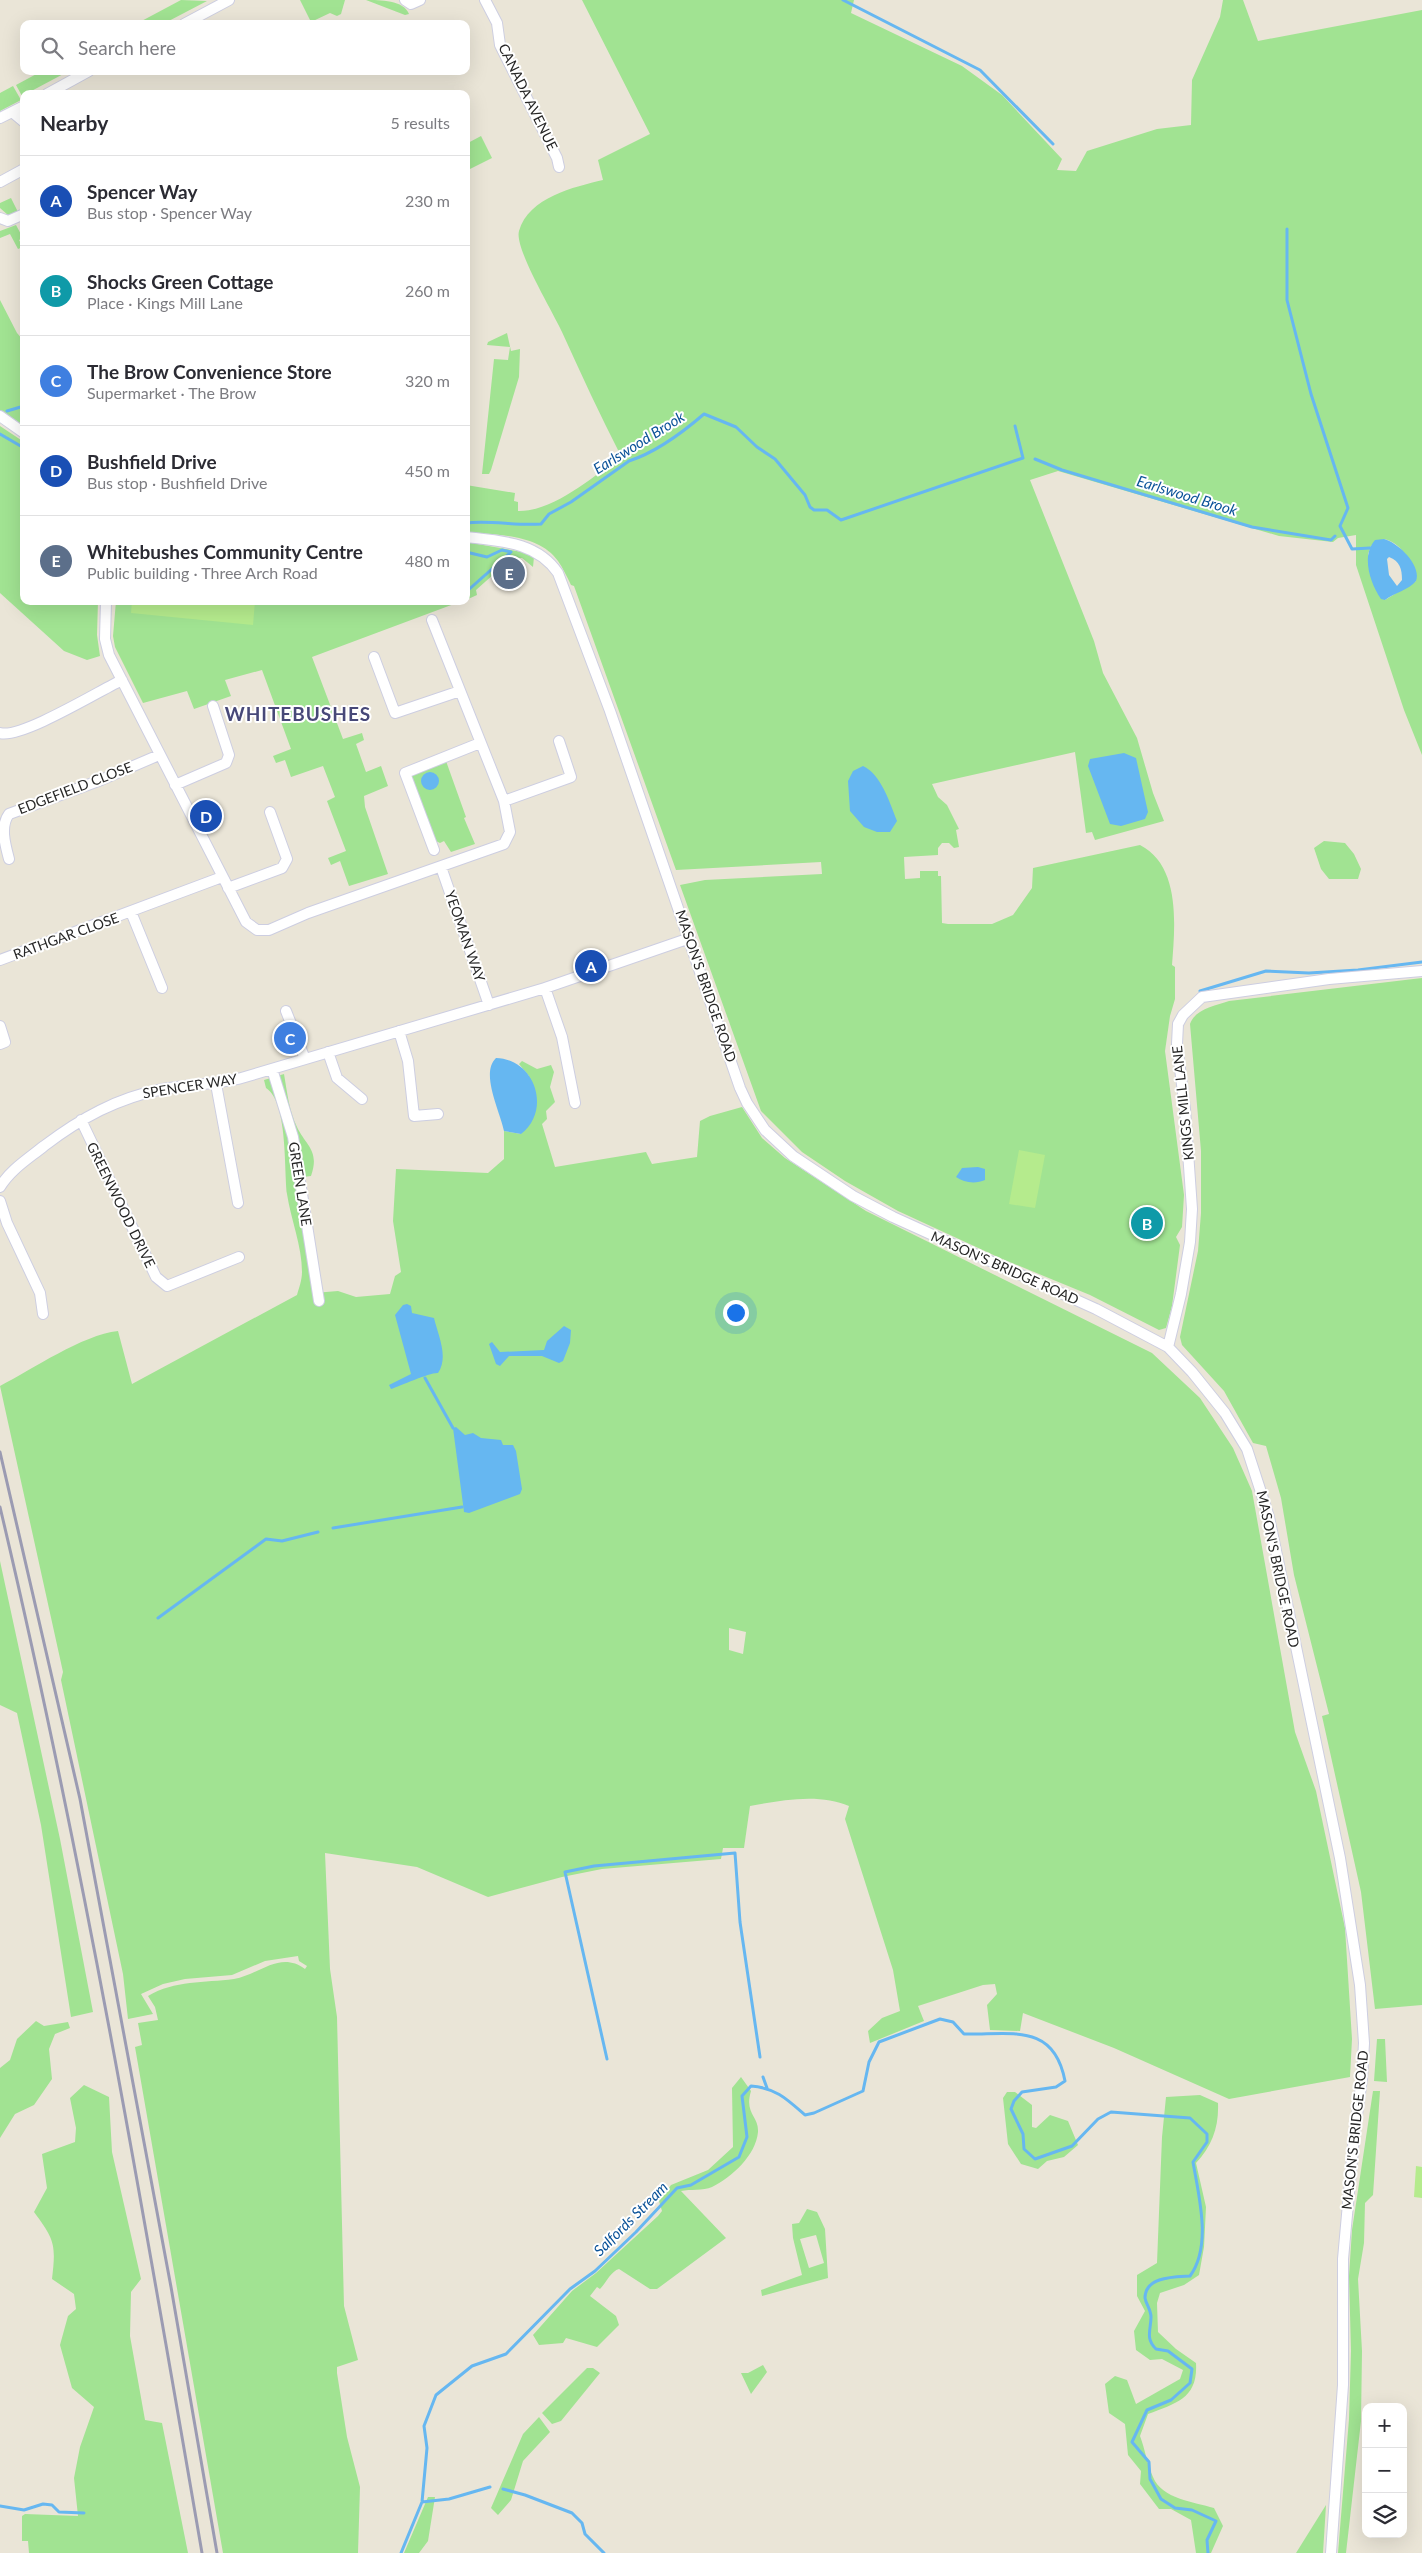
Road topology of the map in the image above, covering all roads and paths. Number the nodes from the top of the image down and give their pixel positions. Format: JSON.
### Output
{"nodes":[{"id":1,"x":229,"y":0,"type":"edge"},
{"id":2,"x":405,"y":0,"type":"edge"},
{"id":3,"x":420,"y":0,"type":"edge"},
{"id":4,"x":485,"y":0,"type":"edge"},
{"id":5,"x":192,"y":20,"type":"edge"},
{"id":6,"x":82,"y":75,"type":"edge"},
{"id":7,"x":54,"y":90,"type":"edge"},
{"id":8,"x":20,"y":108,"type":"edge"},
{"id":9,"x":12,"y":112,"type":"junction"},
{"id":10,"x":0,"y":118,"type":"edge"},
{"id":11,"x":20,"y":119,"type":"edge"},
{"id":12,"x":559,"y":167,"type":"dead end"},
{"id":13,"x":20,"y":171,"type":"edge"},
{"id":14,"x":0,"y":182,"type":"edge"},
{"id":15,"x":20,"y":216,"type":"edge"},
{"id":16,"x":0,"y":218,"type":"edge"},
{"id":17,"x":0,"y":416,"type":"edge"},
{"id":18,"x":20,"y":430,"type":"edge"},
{"id":19,"x":470,"y":538,"type":"edge"},
{"id":20,"x":106,"y":605,"type":"edge"},
{"id":21,"x":432,"y":620,"type":"dead end"},
{"id":22,"x":374,"y":657,"type":"dead end"},
{"id":23,"x":122,"y":680,"type":"junction"},
{"id":24,"x":460,"y":691,"type":"junction"},
{"id":25,"x":213,"y":706,"type":"dead end"},
{"id":26,"x":0,"y":733,"type":"edge"},
{"id":27,"x":558,"y":741,"type":"dead end"},
{"id":28,"x":480,"y":743,"type":"junction"},
{"id":29,"x":159,"y":754,"type":"junction"},
{"id":30,"x":175,"y":785,"type":"junction"},
{"id":31,"x":504,"y":801,"type":"junction"},
{"id":32,"x":270,"y":812,"type":"dead end"},
{"id":33,"x":434,"y":850,"type":"dead end"},
{"id":34,"x":9,"y":859,"type":"dead end"},
{"id":35,"x":442,"y":868,"type":"junction"},
{"id":36,"x":222,"y":877,"type":"junction"},
{"id":37,"x":228,"y":888,"type":"junction"},
{"id":38,"x":131,"y":912,"type":"junction"},
{"id":39,"x":690,"y":938,"type":"junction"},
{"id":40,"x":0,"y":960,"type":"edge"},
{"id":41,"x":1422,"y":971,"type":"edge"},
{"id":42,"x":162,"y":988,"type":"dead end"},
{"id":43,"x":545,"y":988,"type":"junction"},
{"id":44,"x":489,"y":1005,"type":"junction"},
{"id":45,"x":286,"y":1011,"type":"dead end"},
{"id":46,"x":0,"y":1026,"type":"edge"},
{"id":47,"x":399,"y":1031,"type":"junction"},
{"id":48,"x":2,"y":1043,"type":"edge"},
{"id":49,"x":328,"y":1052,"type":"junction"},
{"id":50,"x":305,"y":1059,"type":"junction"},
{"id":51,"x":272,"y":1069,"type":"junction"},
{"id":52,"x":216,"y":1084,"type":"junction"},
{"id":53,"x":362,"y":1099,"type":"dead end"},
{"id":54,"x":575,"y":1103,"type":"dead end"},
{"id":55,"x":438,"y":1114,"type":"dead end"},
{"id":56,"x":81,"y":1120,"type":"junction"},
{"id":57,"x":0,"y":1187,"type":"edge"},
{"id":58,"x":0,"y":1201,"type":"edge"},
{"id":59,"x":238,"y":1203,"type":"dead end"},
{"id":60,"x":238,"y":1258,"type":"dead end"},
{"id":61,"x":319,"y":1301,"type":"dead end"},
{"id":62,"x":43,"y":1314,"type":"dead end"},
{"id":63,"x":1168,"y":1347,"type":"junction"},
{"id":64,"x":1331,"y":2553,"type":"edge"}],
"edges":[{"from":1,"to":5,"type":"street"},
{"from":2,"to":3,"type":"street"},
{"from":4,"to":12,"type":"street","name":"CANADA AVENUE"},
{"from":6,"to":7,"type":"street"},
{"from":8,"to":9,"type":"street"},
{"from":9,"to":10,"type":"street"},
{"from":9,"to":11,"type":"street"},
{"from":13,"to":14,"type":"street"},
{"from":15,"to":16,"type":"street"},
{"from":17,"to":18,"type":"street"},
{"from":19,"to":39,"type":"street","name":"MASON'S BRIDGE ROAD"},
{"from":20,"to":23,"type":"street"},
{"from":21,"to":24,"type":"street"},
{"from":22,"to":24,"type":"street"},
{"from":23,"to":26,"type":"street"},
{"from":23,"to":29,"type":"street"},
{"from":24,"to":28,"type":"street"},
{"from":25,"to":30,"type":"street"},
{"from":27,"to":31,"type":"street"},
{"from":28,"to":31,"type":"street"},
{"from":28,"to":33,"type":"street"},
{"from":29,"to":30,"type":"street"},
{"from":29,"to":34,"type":"street","name":"EDGEFIELD CLOSE"},
{"from":30,"to":36,"type":"street"},
{"from":31,"to":35,"type":"street"},
{"from":32,"to":37,"type":"street"},
{"from":35,"to":37,"type":"street"},
{"from":35,"to":44,"type":"street","name":"YEOMAN WAY"},
{"from":36,"to":37,"type":"street"},
{"from":36,"to":38,"type":"street","name":"RATHGAR CLOSE"},
{"from":38,"to":40,"type":"street","name":"RATHGAR CLOSE"},
{"from":38,"to":42,"type":"street","name":"RATHGAR CLOSE"},
{"from":39,"to":43,"type":"street","name":"SPENCER WAY"},
{"from":39,"to":63,"type":"street","name":"MASON'S BRIDGE ROAD"},
{"from":41,"to":63,"type":"street","name":"KINGS MILL LANE"},
{"from":43,"to":44,"type":"street","name":"SPENCER WAY"},
{"from":43,"to":54,"type":"street"},
{"from":44,"to":47,"type":"street","name":"SPENCER WAY"},
{"from":45,"to":50,"type":"street"},
{"from":46,"to":48,"type":"street"},
{"from":47,"to":49,"type":"street","name":"SPENCER WAY"},
{"from":47,"to":55,"type":"street"},
{"from":49,"to":50,"type":"street","name":"SPENCER WAY"},
{"from":49,"to":53,"type":"street"},
{"from":50,"to":51,"type":"street","name":"SPENCER WAY"},
{"from":51,"to":52,"type":"street","name":"SPENCER WAY"},
{"from":51,"to":61,"type":"street","name":"GREEN LANE"},
{"from":52,"to":56,"type":"street","name":"SPENCER WAY"},
{"from":52,"to":59,"type":"street"},
{"from":56,"to":57,"type":"street","name":"SPENCER WAY"},
{"from":56,"to":60,"type":"street","name":"GREENWOOD DRIVE"},
{"from":58,"to":62,"type":"street"},
{"from":63,"to":64,"type":"street","name":"MASON'S BRIDGE ROAD"}]}
